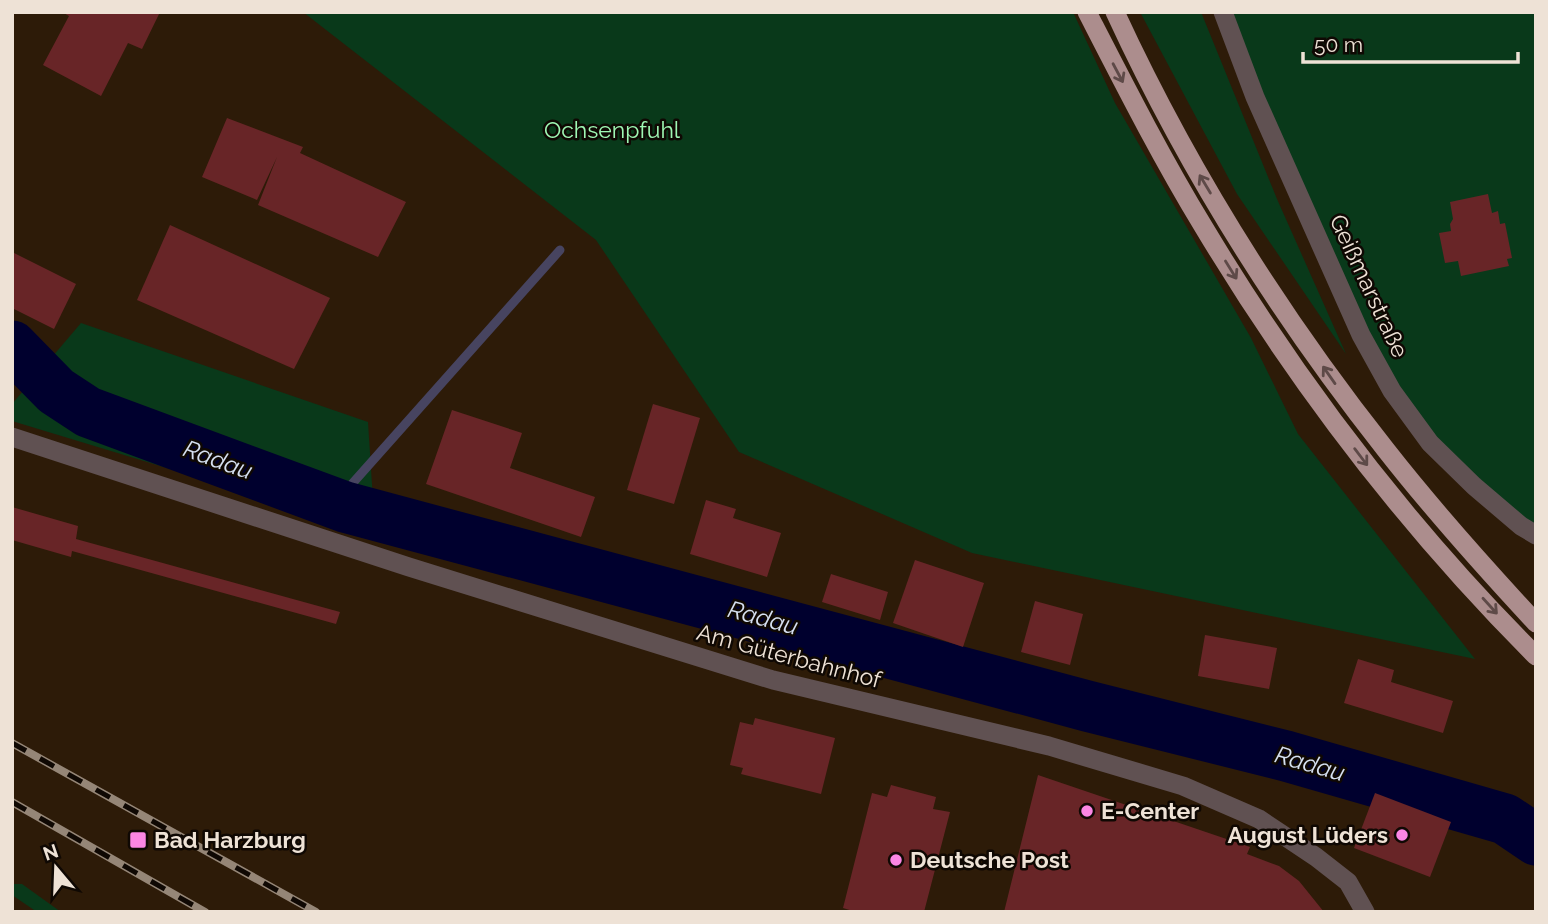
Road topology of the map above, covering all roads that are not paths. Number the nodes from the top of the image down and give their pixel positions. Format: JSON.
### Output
{"nodes":[{"id":1,"x":1087,"y":12,"type":"edge"},
{"id":2,"x":1115,"y":12,"type":"edge"},
{"id":3,"x":1223,"y":12,"type":"edge"},
{"id":4,"x":12,"y":437,"type":"edge"},
{"id":5,"x":1536,"y":535,"type":"edge"},
{"id":6,"x":1536,"y":623,"type":"edge"},
{"id":7,"x":1536,"y":656,"type":"edge"},
{"id":8,"x":1365,"y":912,"type":"edge"}],
"edges":[{"from":1,"to":7,"type":"highway","one_way":true},
{"from":6,"to":2,"type":"highway","one_way":true},
{"from":3,"to":5,"type":"street","name":"Geißmarstraße"},
{"from":4,"to":8,"type":"street","name":"Am Güterbahnhof"}]}
